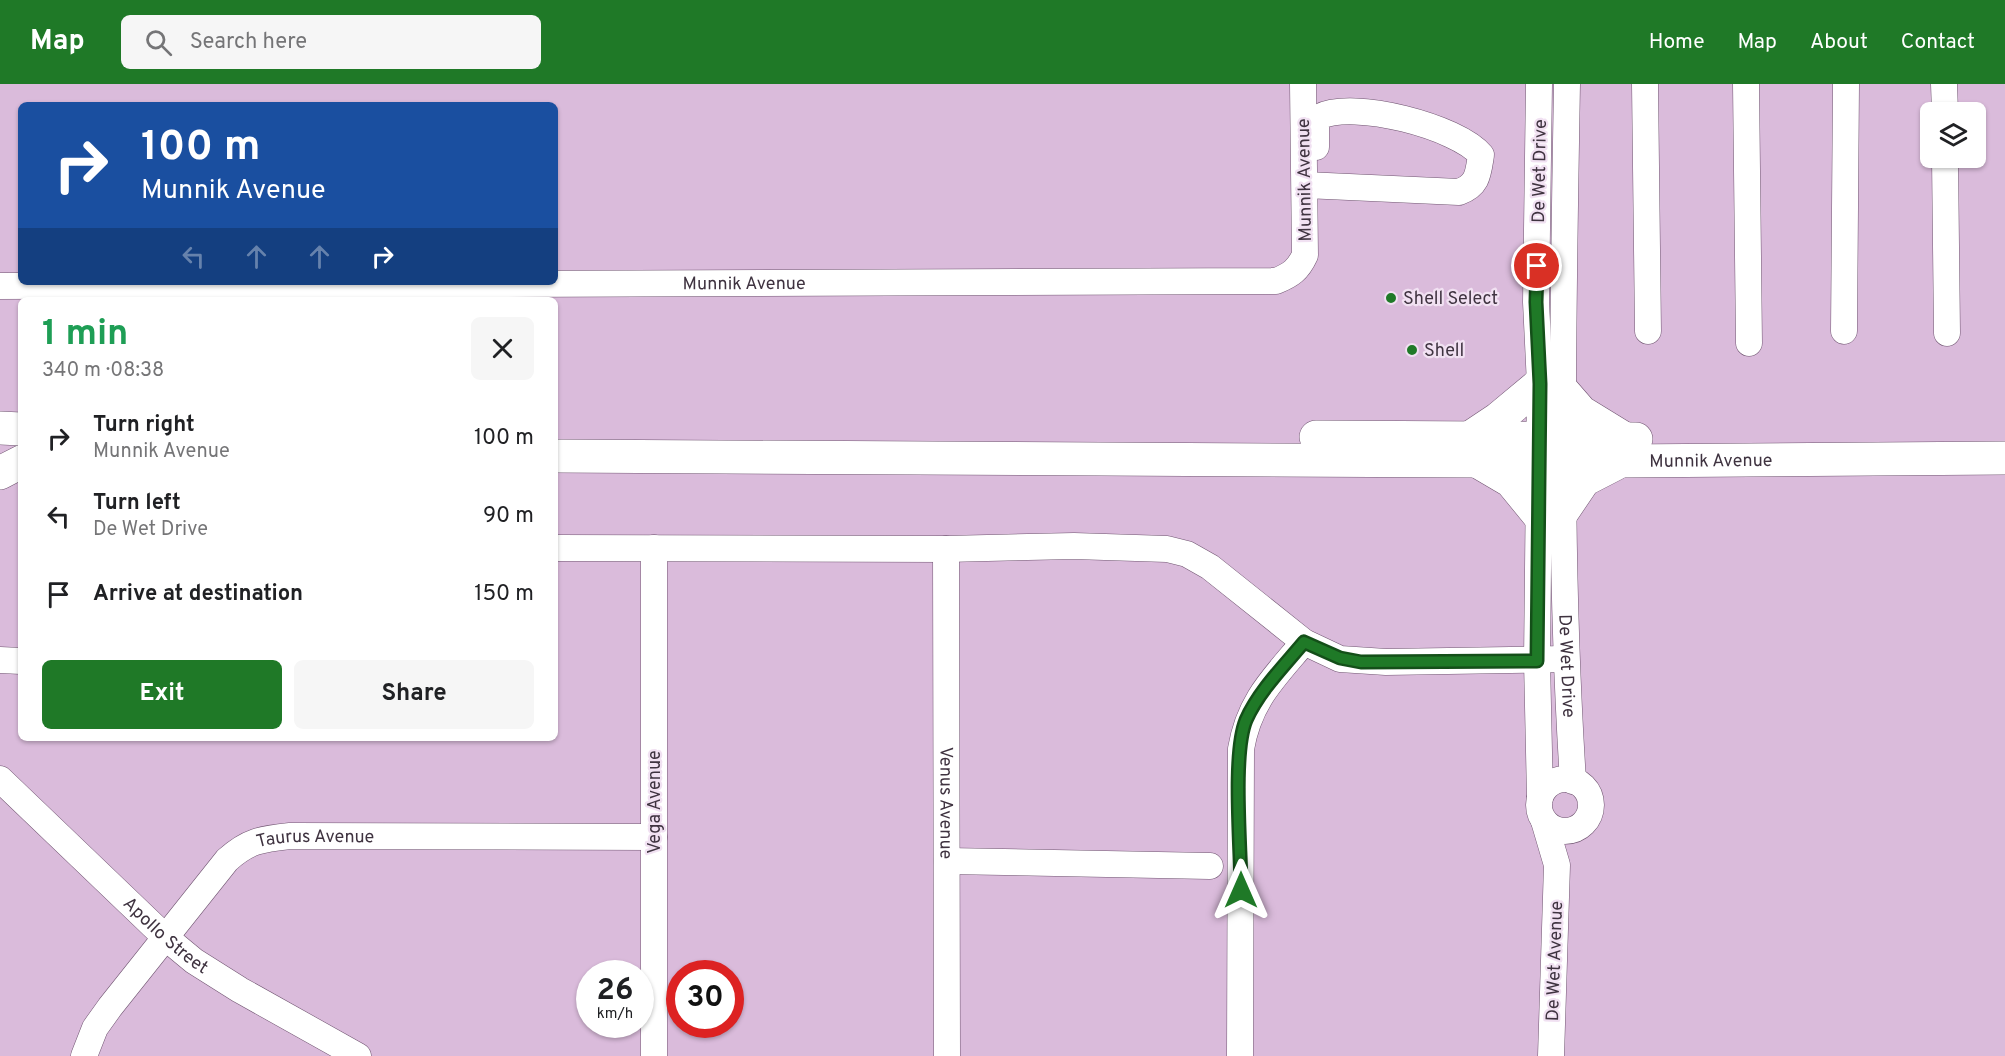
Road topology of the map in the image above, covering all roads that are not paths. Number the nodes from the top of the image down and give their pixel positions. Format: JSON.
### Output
{"nodes":[{"id":1,"x":1303,"y":84,"type":"edge"},
{"id":2,"x":1539,"y":84,"type":"edge"},
{"id":3,"x":1567,"y":84,"type":"edge"},
{"id":4,"x":1645,"y":84,"type":"edge"},
{"id":5,"x":1746,"y":84,"type":"edge"},
{"id":6,"x":1846,"y":84,"type":"edge"},
{"id":7,"x":1944,"y":84,"type":"edge"},
{"id":8,"x":1945,"y":102,"type":"edge"},
{"id":9,"x":1945,"y":168,"type":"edge"},
{"id":10,"x":1311,"y":185,"type":"junction"},
{"id":11,"x":558,"y":284,"type":"edge"},
{"id":12,"x":255,"y":285,"type":"edge"},
{"id":13,"x":0,"y":286,"type":"edge"},
{"id":14,"x":1648,"y":331,"type":"dead end"},
{"id":15,"x":1844,"y":331,"type":"dead end"},
{"id":16,"x":1947,"y":333,"type":"dead end"},
{"id":17,"x":1749,"y":343,"type":"dead end"},
{"id":18,"x":1551,"y":387,"type":"junction"},
{"id":19,"x":0,"y":428,"type":"edge"},
{"id":20,"x":18,"y":429,"type":"edge"},
{"id":21,"x":558,"y":435,"type":"edge"},
{"id":22,"x":2005,"y":437,"type":"edge"},
{"id":23,"x":1473,"y":449,"type":"junction"},
{"id":24,"x":1624,"y":450,"type":"junction"},
{"id":25,"x":1551,"y":451,"type":"junction"},
{"id":26,"x":0,"y":453,"type":"edge"},
{"id":27,"x":18,"y":453,"type":"edge"},
{"id":28,"x":558,"y":456,"type":"edge"},
{"id":29,"x":2005,"y":458,"type":"edge"},
{"id":30,"x":18,"y":464,"type":"edge"},
{"id":31,"x":0,"y":473,"type":"edge"},
{"id":32,"x":1551,"y":512,"type":"junction"},
{"id":33,"x":558,"y":548,"type":"edge"},
{"id":34,"x":654,"y":548,"type":"junction"},
{"id":35,"x":946,"y":549,"type":"junction"},
{"id":36,"x":1304,"y":642,"type":"junction"},
{"id":37,"x":1565,"y":659,"type":"junction"},
{"id":38,"x":0,"y":660,"type":"edge"},
{"id":39,"x":18,"y":661,"type":"edge"},
{"id":40,"x":1537,"y":661,"type":"junction"},
{"id":41,"x":0,"y":779,"type":"edge"},
{"id":42,"x":1573,"y":781,"type":"junction"},
{"id":43,"x":1542,"y":809,"type":"junction"},
{"id":44,"x":1575,"y":829,"type":"junction"},
{"id":45,"x":654,"y":837,"type":"junction"},
{"id":46,"x":947,"y":861,"type":"junction"},
{"id":47,"x":1557,"y":865,"type":"junction"},
{"id":48,"x":1225,"y":866,"type":"junction"},
{"id":49,"x":165,"y":937,"type":"junction"},
{"id":50,"x":84,"y":1056,"type":"edge"},
{"id":51,"x":358,"y":1056,"type":"edge"},
{"id":52,"x":654,"y":1056,"type":"edge"},
{"id":53,"x":947,"y":1056,"type":"edge"},
{"id":54,"x":1240,"y":1056,"type":"edge"},
{"id":55,"x":1551,"y":1056,"type":"edge"}],
"edges":[{"from":1,"to":10,"type":"street","name":"Munnik Avenue"},
{"from":2,"to":18,"type":"street","name":"De Wet Drive"},
{"from":3,"to":18,"type":"street","name":"De Wet Drive"},
{"from":4,"to":14,"type":"street"},
{"from":5,"to":17,"type":"street"},
{"from":6,"to":15,"type":"street"},
{"from":7,"to":8,"type":"street"},
{"from":9,"to":16,"type":"street"},
{"from":10,"to":10,"type":"street"},
{"from":10,"to":11,"type":"street","name":"Munnik Avenue"},
{"from":12,"to":13,"type":"street","name":"Munnik Avenue"},
{"from":18,"to":23,"type":"main road"},
{"from":18,"to":24,"type":"main road"},
{"from":18,"to":25,"type":"street","name":"De Wet Drive"},
{"from":19,"to":20,"type":"main road"},
{"from":21,"to":23,"type":"main road","name":"Munnik Avenue"},
{"from":22,"to":24,"type":"main road","name":"Munnik Avenue"},
{"from":23,"to":25,"type":"main road","name":"Munnik Avenue"},
{"from":23,"to":28,"type":"main road","name":"Munnik Avenue"},
{"from":23,"to":32,"type":"main road"},
{"from":24,"to":25,"type":"main road","name":"Munnik Avenue"},
{"from":24,"to":29,"type":"main road","name":"Munnik Avenue"},
{"from":24,"to":32,"type":"main road"},
{"from":25,"to":32,"type":"street","name":"De Wet Drive"},
{"from":26,"to":27,"type":"main road"},
{"from":30,"to":31,"type":"main road"},
{"from":32,"to":37,"type":"street","name":"De Wet Drive"},
{"from":32,"to":40,"type":"street","name":"De Wet Drive"},
{"from":33,"to":34,"type":"street"},
{"from":34,"to":35,"type":"street"},
{"from":34,"to":45,"type":"street","name":"Vega Avenue"},
{"from":35,"to":36,"type":"street"},
{"from":35,"to":46,"type":"street","name":"Venus Avenue"},
{"from":36,"to":40,"type":"street"},
{"from":36,"to":48,"type":"street"},
{"from":37,"to":40,"type":"street"},
{"from":37,"to":42,"type":"street","name":"De Wet Drive"},
{"from":38,"to":39,"type":"street"},
{"from":40,"to":43,"type":"street","name":"De Wet Drive"},
{"from":41,"to":49,"type":"street","name":"Apollo Street"},
{"from":42,"to":43,"type":"street"},
{"from":42,"to":44,"type":"street"},
{"from":43,"to":44,"type":"street"},
{"from":43,"to":47,"type":"street","name":"De Wet Avenue"},
{"from":44,"to":47,"type":"street","name":"De Wet Avenue"},
{"from":45,"to":49,"type":"street","name":"Taurus Avenue"},
{"from":45,"to":52,"type":"street","name":"Vega Avenue"},
{"from":46,"to":48,"type":"street"},
{"from":46,"to":53,"type":"street","name":"Venus Avenue"},
{"from":47,"to":55,"type":"street","name":"De Wet Avenue"},
{"from":48,"to":54,"type":"street"},
{"from":49,"to":50,"type":"street","name":"Taurus Avenue"},
{"from":49,"to":51,"type":"street","name":"Apollo Street"}]}
